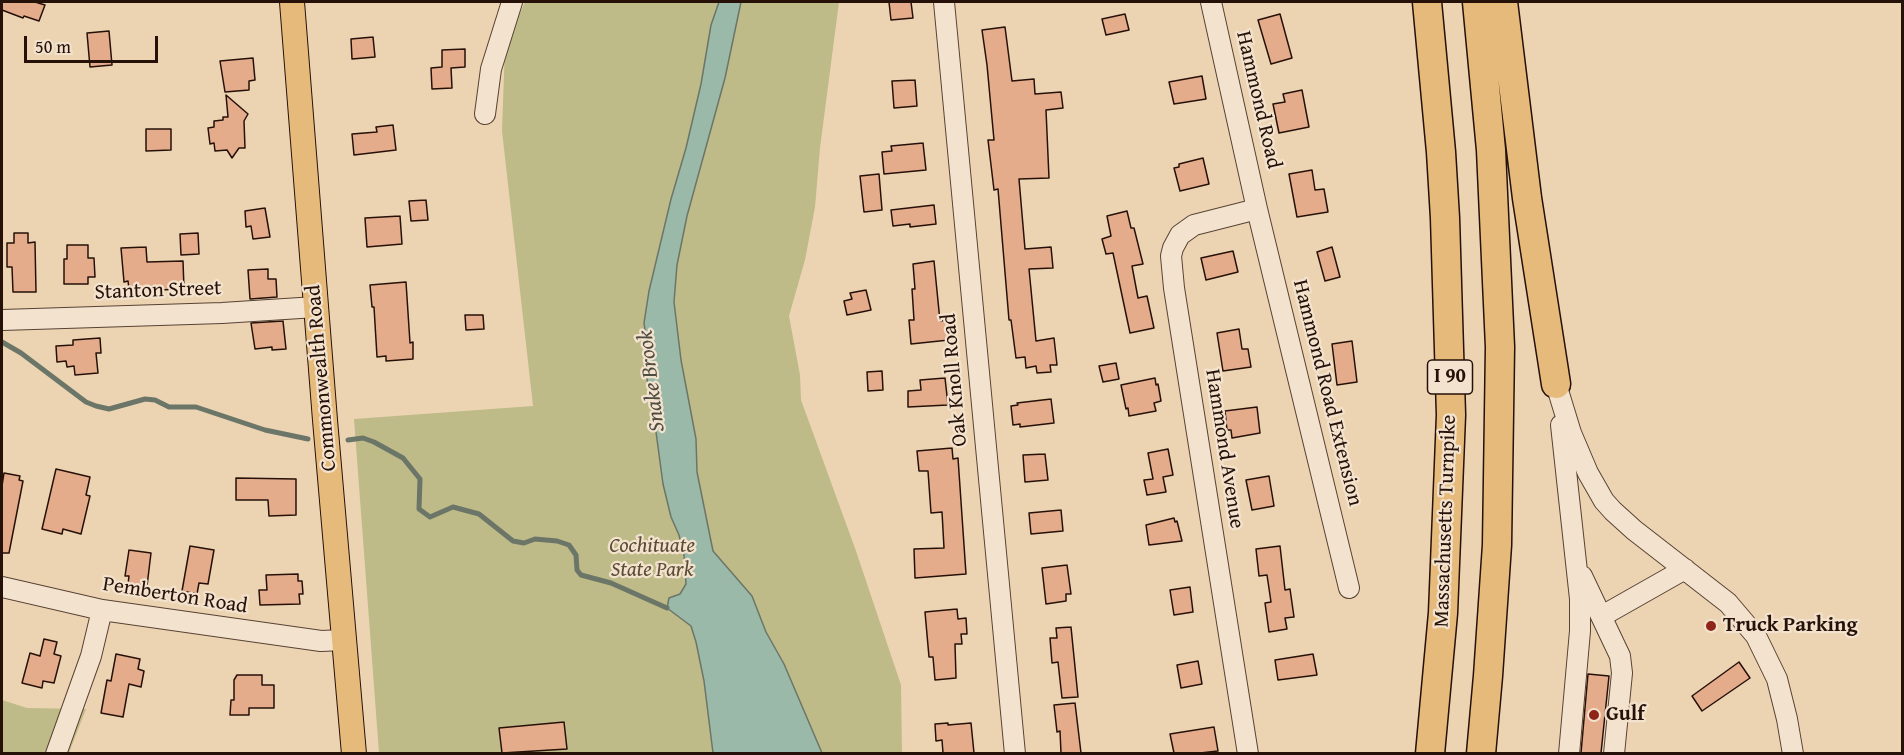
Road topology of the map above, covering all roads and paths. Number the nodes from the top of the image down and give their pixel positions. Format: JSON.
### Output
{"nodes":[{"id":1,"x":292,"y":2,"type":"edge"},
{"id":2,"x":512,"y":2,"type":"edge"},
{"id":3,"x":944,"y":2,"type":"edge"},
{"id":4,"x":1211,"y":2,"type":"edge"},
{"id":5,"x":1427,"y":2,"type":"edge"},
{"id":6,"x":1477,"y":2,"type":"edge"},
{"id":7,"x":1503,"y":2,"type":"edge"},
{"id":8,"x":485,"y":114,"type":"dead end"},
{"id":9,"x":1257,"y":209,"type":"junction"},
{"id":10,"x":316,"y":307,"type":"junction"},
{"id":11,"x":2,"y":320,"type":"edge"},
{"id":12,"x":1556,"y":384,"type":"junction"},
{"id":13,"x":1684,"y":569,"type":"junction"},
{"id":14,"x":1578,"y":570,"type":"junction"},
{"id":15,"x":2,"y":587,"type":"edge"},
{"id":16,"x":1349,"y":588,"type":"dead end"},
{"id":17,"x":102,"y":610,"type":"junction"},
{"id":18,"x":1602,"y":616,"type":"junction"},
{"id":19,"x":344,"y":640,"type":"junction"},
{"id":20,"x":56,"y":753,"type":"edge"},
{"id":21,"x":354,"y":753,"type":"edge"},
{"id":22,"x":1016,"y":753,"type":"edge"},
{"id":23,"x":1248,"y":753,"type":"edge"},
{"id":24,"x":1430,"y":753,"type":"edge"},
{"id":25,"x":1481,"y":753,"type":"edge"},
{"id":26,"x":1569,"y":753,"type":"edge"},
{"id":27,"x":1614,"y":753,"type":"edge"},
{"id":28,"x":1793,"y":753,"type":"edge"}],
"edges":[{"from":1,"to":10,"type":"main road","name":"Commonwealth Road"},
{"from":2,"to":8,"type":"street"},
{"from":3,"to":22,"type":"street","name":"Oak Knoll Road"},
{"from":4,"to":9,"type":"street","name":"Hammond Road"},
{"from":5,"to":24,"type":"highway","name":"Massachusetts Turnpike","number":"I 90"},
{"from":6,"to":25,"type":"highway","number":"I 90"},
{"from":7,"to":12,"type":"highway"},
{"from":9,"to":16,"type":"street","name":"Hammond Road Extension"},
{"from":9,"to":23,"type":"street","name":"Hammond Avenue"},
{"from":10,"to":11,"type":"street","name":"Stanton Street"},
{"from":10,"to":19,"type":"main road","name":"Commonwealth Road"},
{"from":12,"to":13,"type":"street"},
{"from":12,"to":14,"type":"street"},
{"from":13,"to":18,"type":"street"},
{"from":13,"to":28,"type":"street"},
{"from":14,"to":18,"type":"street"},
{"from":14,"to":26,"type":"street"},
{"from":15,"to":17,"type":"street","name":"Pemberton Road"},
{"from":17,"to":19,"type":"street","name":"Pemberton Road"},
{"from":17,"to":20,"type":"street"},
{"from":18,"to":27,"type":"street"},
{"from":19,"to":21,"type":"main road","name":"Commonwealth Road"}]}
